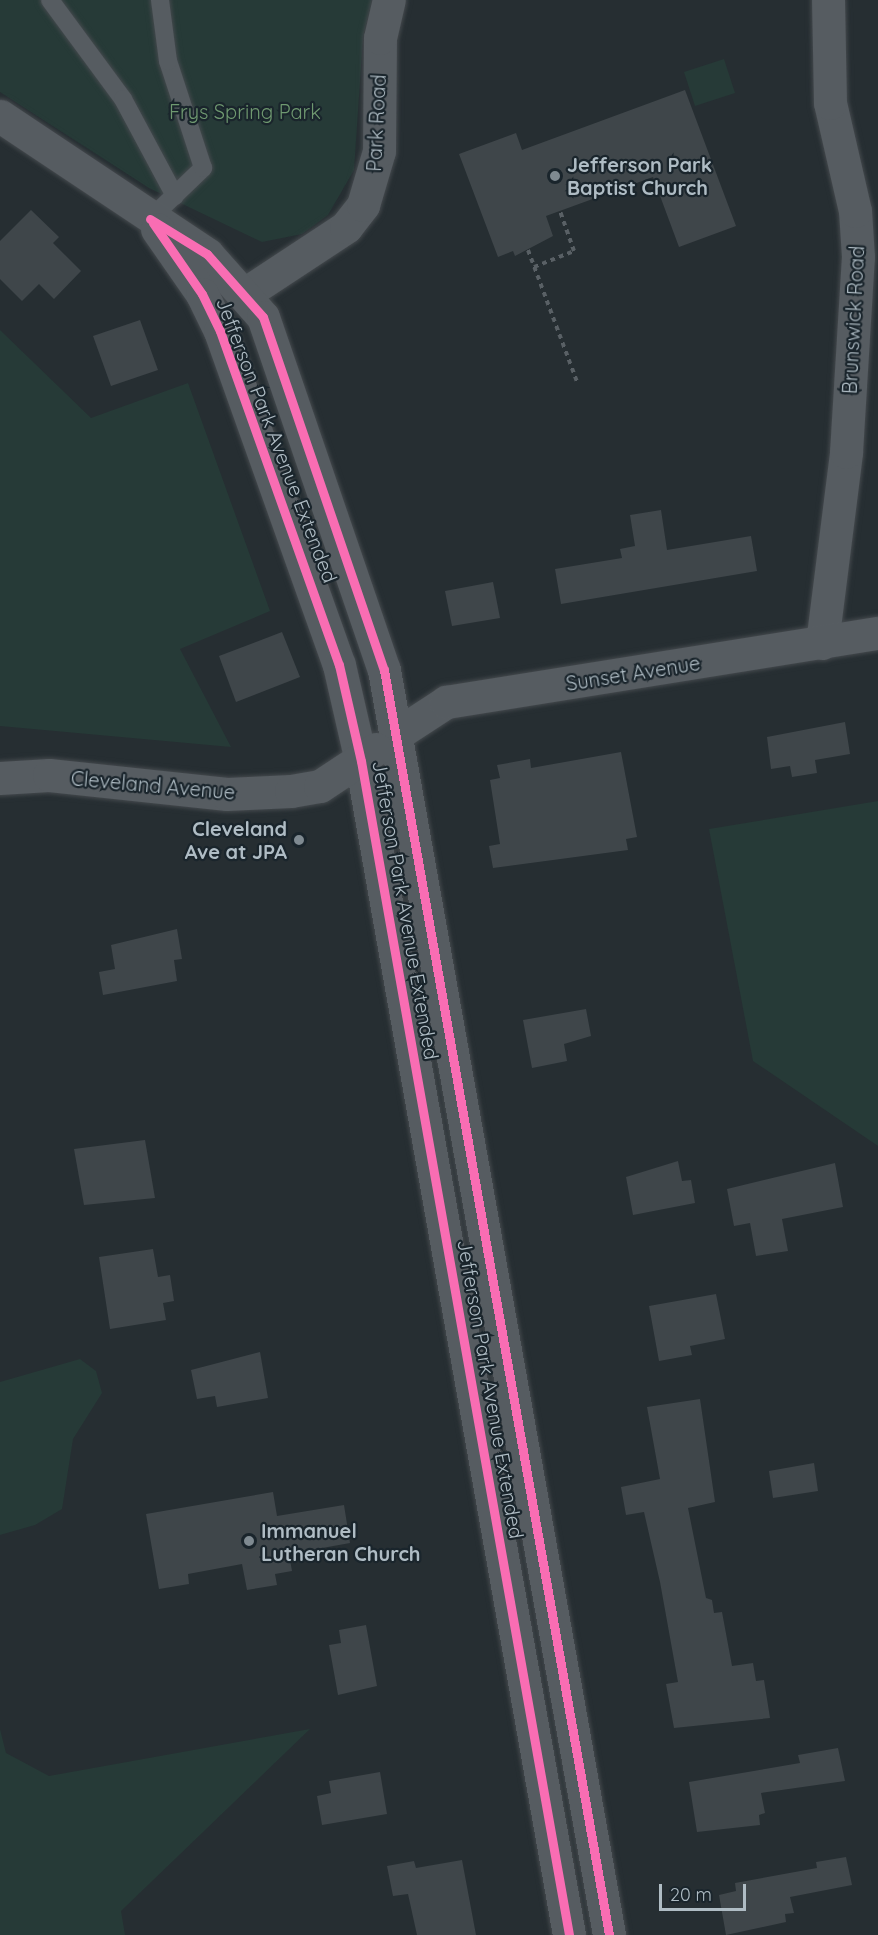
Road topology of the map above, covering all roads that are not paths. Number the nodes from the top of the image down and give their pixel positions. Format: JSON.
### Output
{"nodes":[{"id":1,"x":50,"y":0,"type":"edge"},
{"id":2,"x":160,"y":0,"type":"edge"},
{"id":3,"x":389,"y":0,"type":"edge"},
{"id":4,"x":828,"y":0,"type":"edge"},
{"id":5,"x":0,"y":116,"type":"edge"},
{"id":6,"x":175,"y":196,"type":"junction"},
{"id":7,"x":150,"y":219,"type":"junction"},
{"id":8,"x":246,"y":293,"type":"junction"},
{"id":9,"x":878,"y":633,"type":"edge"},
{"id":10,"x":822,"y":643,"type":"junction"},
{"id":11,"x":397,"y":734,"type":"junction"},
{"id":12,"x":361,"y":761,"type":"junction"},
{"id":13,"x":0,"y":778,"type":"edge"},
{"id":14,"x":543,"y":1554,"type":"junction"},
{"id":15,"x":504,"y":1561,"type":"junction"},
{"id":16,"x":569,"y":1935,"type":"edge"},
{"id":17,"x":609,"y":1935,"type":"edge"}],
"edges":[{"from":1,"to":6,"type":"lane"},
{"from":2,"to":6,"type":"lane"},
{"from":3,"to":8,"type":"street","name":"Park Road"},
{"from":4,"to":10,"type":"street","name":"Brunswick Road"},
{"from":5,"to":7,"type":"street","name":"Jefferson Park Avenue Extended"},
{"from":6,"to":7,"type":"lane"},
{"from":7,"to":8,"type":"street","name":"Jefferson Park Avenue Extended"},
{"from":7,"to":12,"type":"street","name":"Jefferson Park Avenue Extended"},
{"from":8,"to":11,"type":"street","name":"Jefferson Park Avenue Extended"},
{"from":9,"to":10,"type":"street","name":"Sunset Avenue"},
{"from":10,"to":11,"type":"street","name":"Sunset Avenue"},
{"from":11,"to":12,"type":"street","name":"Cleveland Avenue"},
{"from":11,"to":14,"type":"street","name":"Jefferson Park Avenue Extended"},
{"from":12,"to":13,"type":"street","name":"Cleveland Avenue"},
{"from":12,"to":15,"type":"street","name":"Jefferson Park Avenue Extended"},
{"from":14,"to":15,"type":"lane"},
{"from":14,"to":17,"type":"street","name":"Jefferson Park Avenue Extended"},
{"from":15,"to":16,"type":"street","name":"Jefferson Park Avenue Extended"}]}
